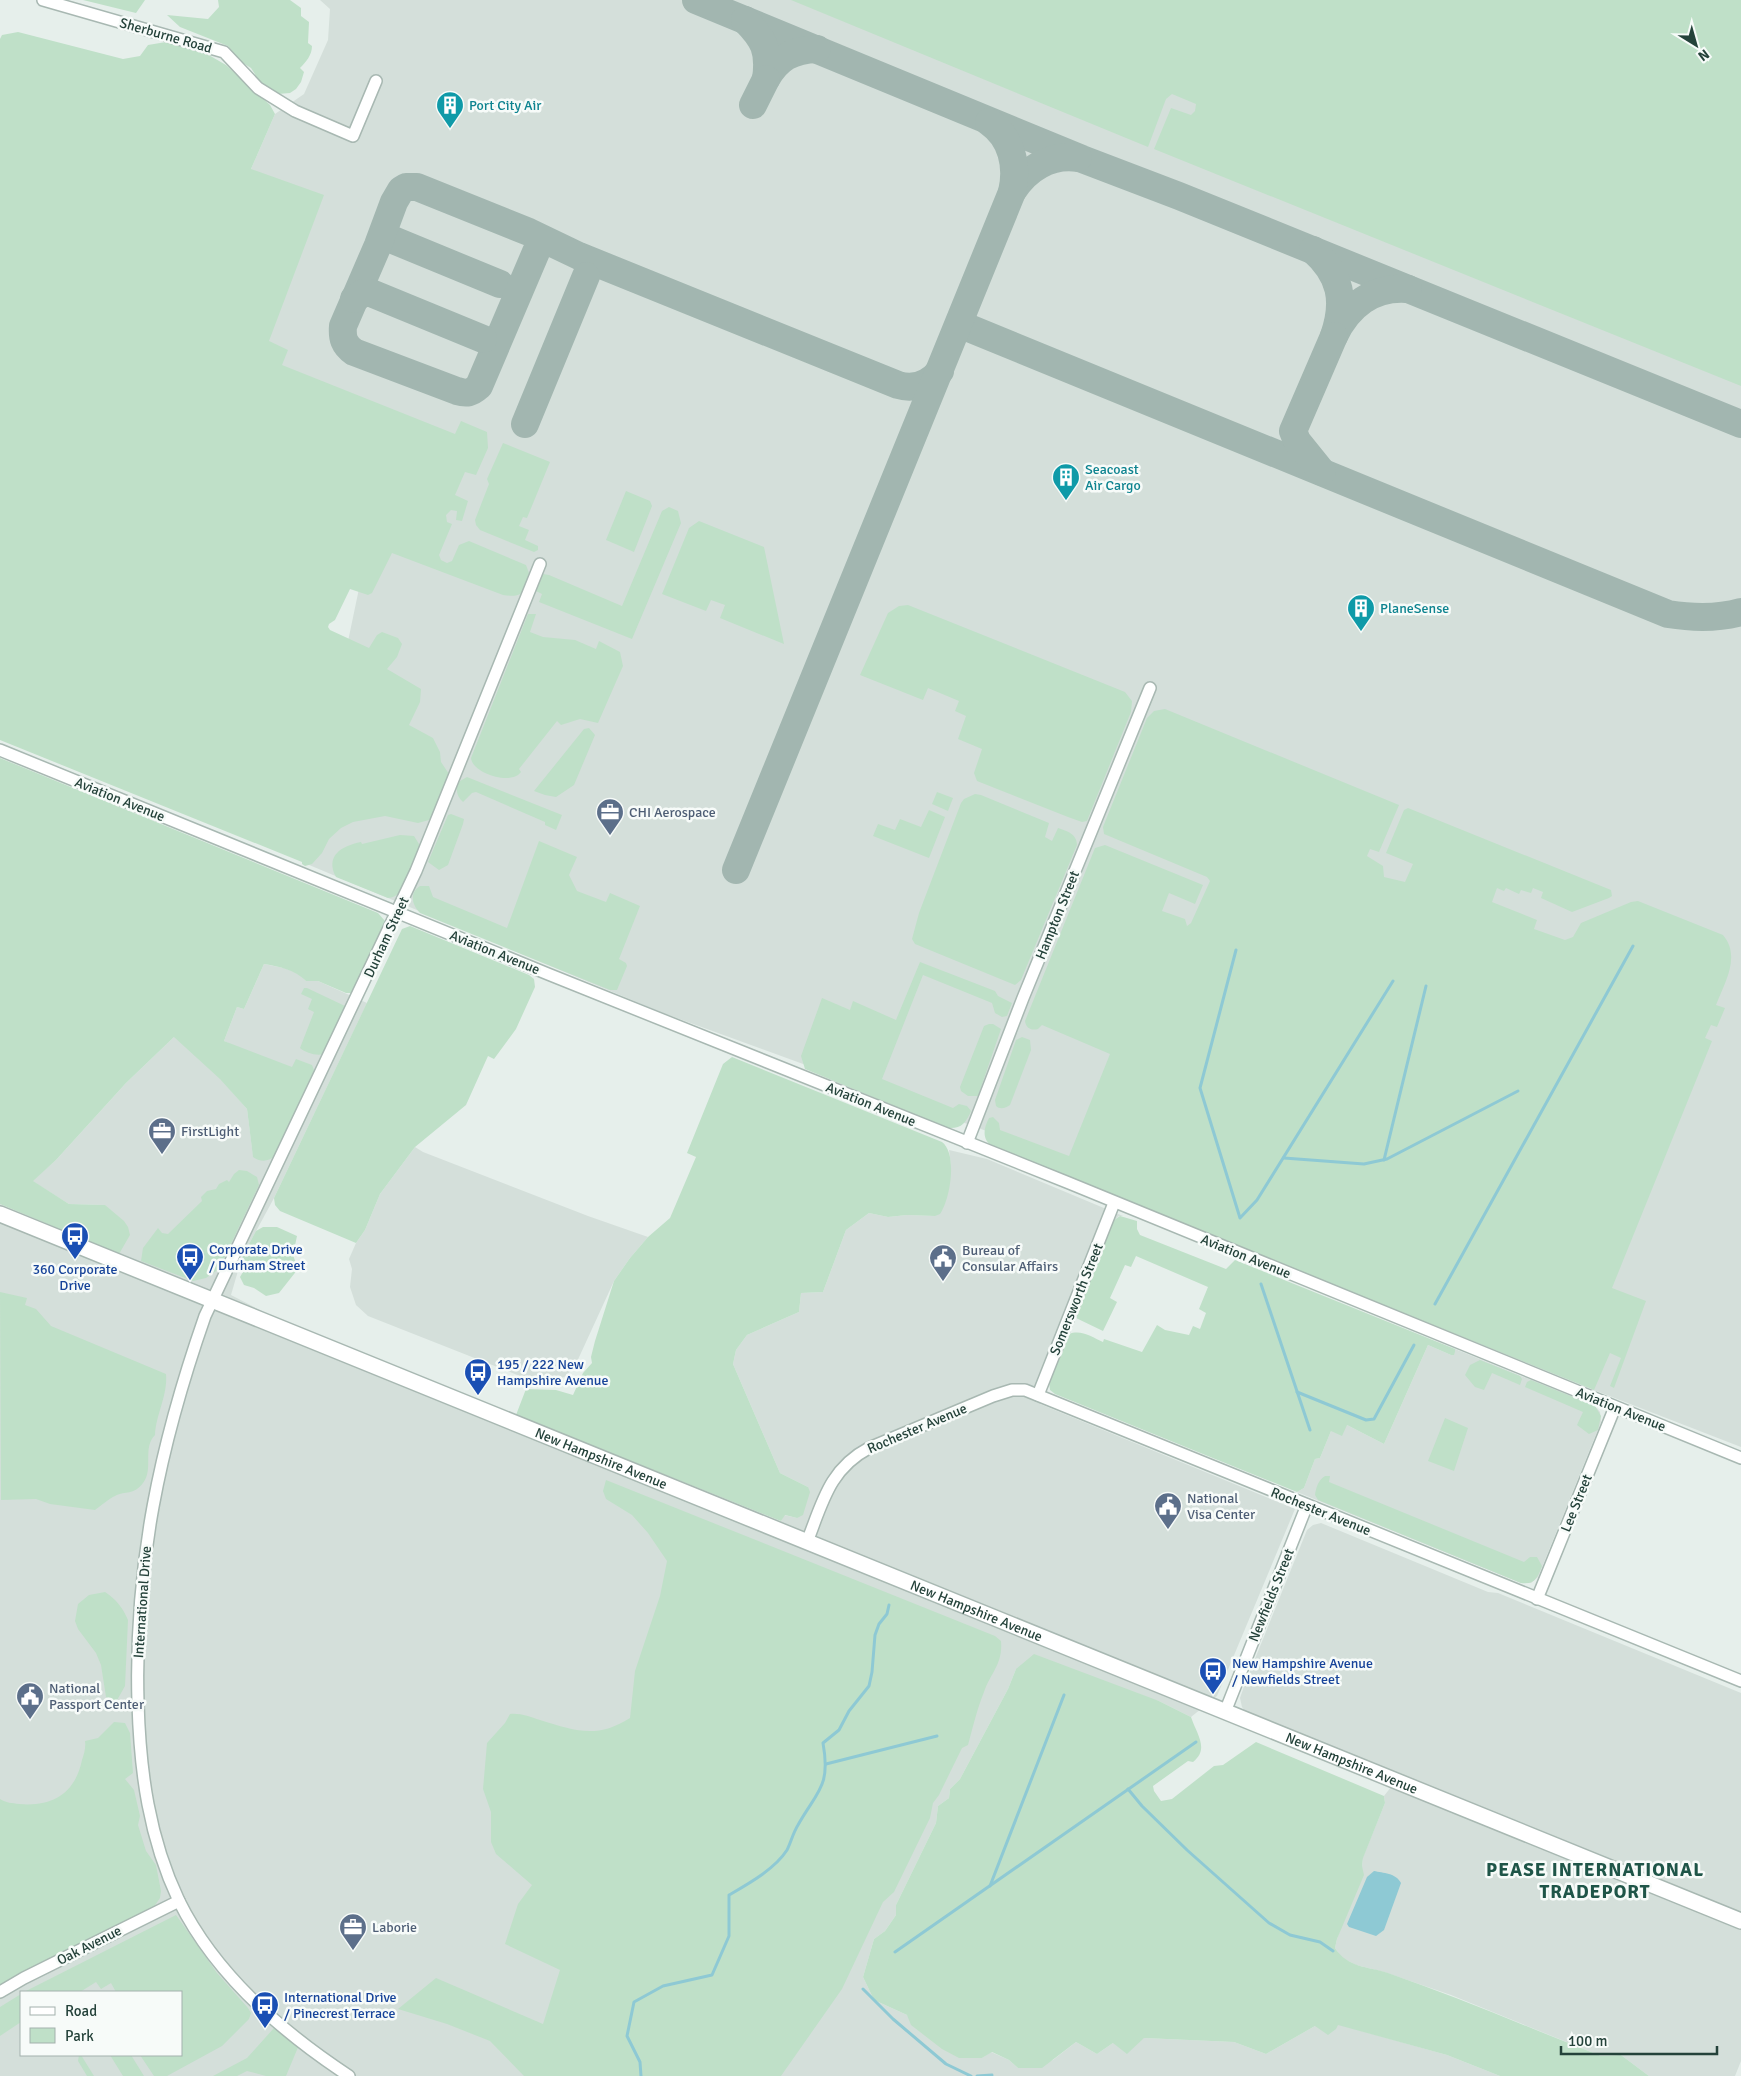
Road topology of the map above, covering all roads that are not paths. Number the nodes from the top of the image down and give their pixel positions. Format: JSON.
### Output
{"nodes":[{"id":1,"x":43,"y":0,"type":"edge"},
{"id":2,"x":376,"y":81,"type":"dead end"},
{"id":3,"x":540,"y":564,"type":"dead end"},
{"id":4,"x":1150,"y":688,"type":"dead end"},
{"id":5,"x":0,"y":750,"type":"edge"},
{"id":6,"x":398,"y":912,"type":"junction"},
{"id":7,"x":967,"y":1143,"type":"junction"},
{"id":8,"x":1114,"y":1203,"type":"junction"},
{"id":9,"x":0,"y":1214,"type":"edge"},
{"id":10,"x":212,"y":1301,"type":"junction"},
{"id":11,"x":1038,"y":1395,"type":"junction"},
{"id":12,"x":1614,"y":1407,"type":"junction"},
{"id":13,"x":1741,"y":1458,"type":"edge"},
{"id":14,"x":1307,"y":1505,"type":"junction"},
{"id":15,"x":807,"y":1542,"type":"junction"},
{"id":16,"x":1537,"y":1599,"type":"junction"},
{"id":17,"x":1741,"y":1681,"type":"edge"},
{"id":18,"x":1225,"y":1712,"type":"junction"},
{"id":19,"x":179,"y":1900,"type":"junction"},
{"id":20,"x":1741,"y":1921,"type":"edge"},
{"id":21,"x":0,"y":1992,"type":"edge"},
{"id":22,"x":349,"y":2076,"type":"edge"}],
"edges":[{"from":1,"to":2,"type":"street","name":"Sherburne Road"},
{"from":3,"to":6,"type":"street","name":"Durham Street"},
{"from":4,"to":7,"type":"street","name":"Hampton Street"},
{"from":5,"to":6,"type":"street","name":"Aviation Avenue"},
{"from":6,"to":7,"type":"street","name":"Aviation Avenue"},
{"from":6,"to":10,"type":"street","name":"Durham Street"},
{"from":7,"to":8,"type":"street","name":"Aviation Avenue"},
{"from":8,"to":11,"type":"street","name":"Somersworth Street"},
{"from":8,"to":12,"type":"street","name":"Aviation Avenue"},
{"from":9,"to":10,"type":"street","name":"New Hampshire Avenue"},
{"from":10,"to":15,"type":"street","name":"New Hampshire Avenue"},
{"from":10,"to":19,"type":"street","name":"International Drive"},
{"from":11,"to":14,"type":"street","name":"Rochester Avenue"},
{"from":11,"to":15,"type":"street","name":"Rochester Avenue"},
{"from":12,"to":13,"type":"street","name":"Aviation Avenue"},
{"from":12,"to":16,"type":"street","name":"Lee Street"},
{"from":14,"to":16,"type":"street","name":"Rochester Avenue"},
{"from":14,"to":18,"type":"street","name":"Newfields Street"},
{"from":15,"to":18,"type":"street","name":"New Hampshire Avenue"},
{"from":16,"to":17,"type":"street","name":"Rochester Avenue"},
{"from":18,"to":20,"type":"street","name":"New Hampshire Avenue"},
{"from":19,"to":21,"type":"street","name":"Oak Avenue"},
{"from":19,"to":22,"type":"street","name":"International Drive"}]}
